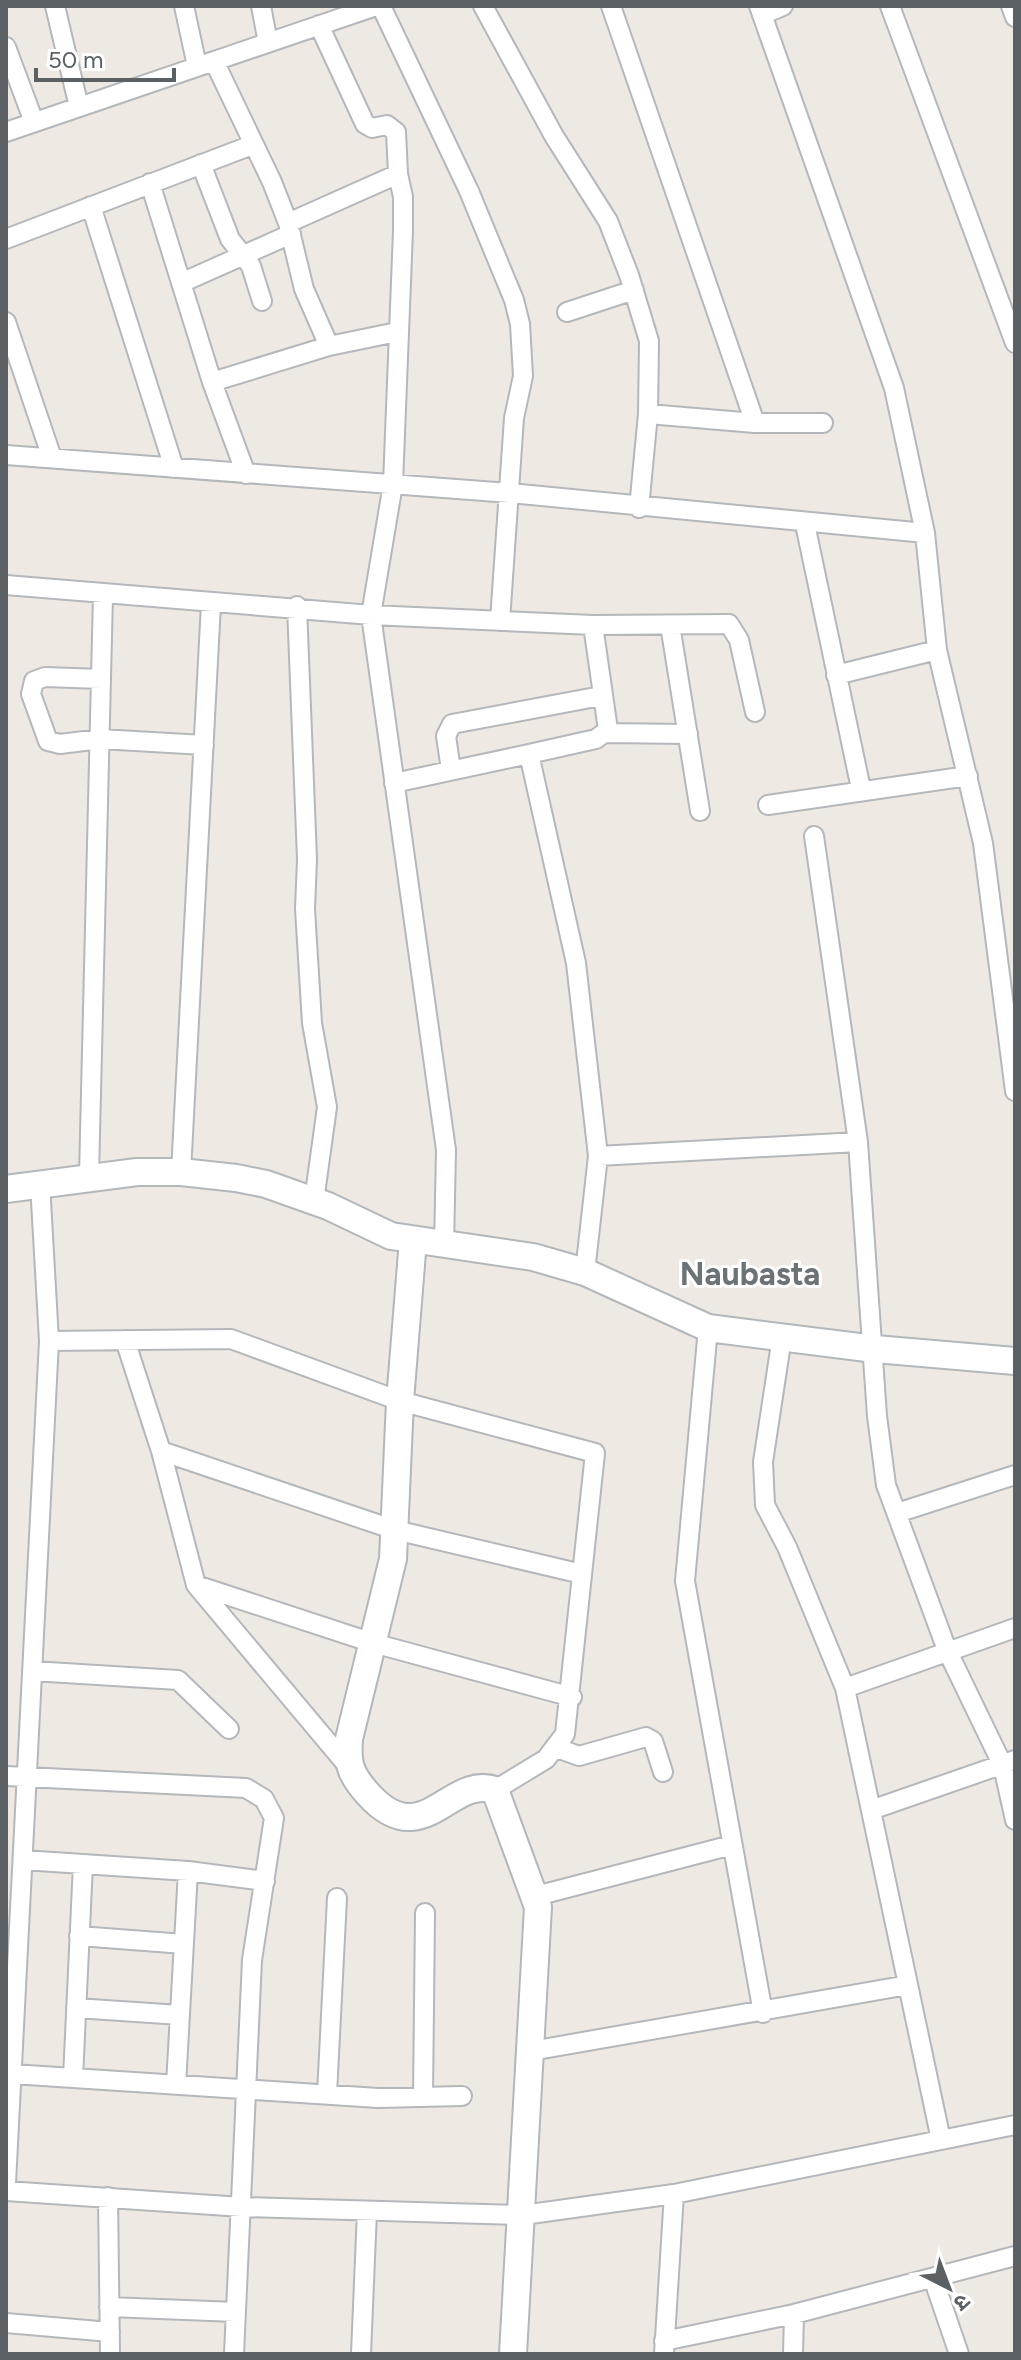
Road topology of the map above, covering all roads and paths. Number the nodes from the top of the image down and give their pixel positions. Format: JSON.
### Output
{"nodes":[{"id":1,"x":55,"y":6,"type":"edge"},
{"id":2,"x":184,"y":6,"type":"edge"},
{"id":3,"x":261,"y":6,"type":"edge"},
{"id":4,"x":378,"y":6,"type":"edge"},
{"id":5,"x":483,"y":6,"type":"edge"},
{"id":6,"x":611,"y":6,"type":"edge"},
{"id":7,"x":783,"y":6,"type":"edge"},
{"id":8,"x":890,"y":6,"type":"edge"},
{"id":9,"x":1011,"y":6,"type":"edge"},
{"id":10,"x":760,"y":11,"type":"edge"},
{"id":11,"x":1015,"y":17,"type":"edge"},
{"id":12,"x":319,"y":25,"type":"junction"},
{"id":13,"x":268,"y":43,"type":"junction"},
{"id":14,"x":6,"y":47,"type":"edge"},
{"id":15,"x":206,"y":64,"type":"junction"},
{"id":16,"x":79,"y":107,"type":"junction"},
{"id":17,"x":34,"y":122,"type":"junction"},
{"id":18,"x":6,"y":132,"type":"edge"},
{"id":19,"x":252,"y":145,"type":"junction"},
{"id":20,"x":201,"y":164,"type":"junction"},
{"id":21,"x":398,"y":174,"type":"junction"},
{"id":22,"x":150,"y":183,"type":"junction"},
{"id":23,"x":91,"y":206,"type":"junction"},
{"id":24,"x":289,"y":228,"type":"junction"},
{"id":25,"x":6,"y":239,"type":"edge"},
{"id":26,"x":241,"y":255,"type":"junction"},
{"id":27,"x":181,"y":283,"type":"junction"},
{"id":28,"x":634,"y":290,"type":"junction"},
{"id":29,"x":262,"y":301,"type":"dead end"},
{"id":30,"x":567,"y":312,"type":"dead end"},
{"id":31,"x":6,"y":322,"type":"edge"},
{"id":32,"x":397,"y":332,"type":"junction"},
{"id":33,"x":1015,"y":343,"type":"edge"},
{"id":34,"x":329,"y":346,"type":"junction"},
{"id":35,"x":212,"y":382,"type":"junction"},
{"id":36,"x":648,"y":414,"type":"junction"},
{"id":37,"x":755,"y":423,"type":"junction"},
{"id":38,"x":823,"y":423,"type":"dead end"},
{"id":39,"x":6,"y":455,"type":"edge"},
{"id":40,"x":52,"y":458,"type":"junction"},
{"id":41,"x":174,"y":468,"type":"junction"},
{"id":42,"x":246,"y":474,"type":"junction"},
{"id":43,"x":393,"y":484,"type":"junction"},
{"id":44,"x":510,"y":493,"type":"junction"},
{"id":45,"x":639,"y":508,"type":"junction"},
{"id":46,"x":805,"y":524,"type":"junction"},
{"id":47,"x":925,"y":533,"type":"junction"},
{"id":48,"x":6,"y":585,"type":"edge"},
{"id":49,"x":103,"y":595,"type":"junction"},
{"id":50,"x":211,"y":604,"type":"junction"},
{"id":51,"x":297,"y":606,"type":"junction"},
{"id":52,"x":371,"y":615,"type":"junction"},
{"id":53,"x":500,"y":621,"type":"junction"},
{"id":54,"x":593,"y":625,"type":"junction"},
{"id":55,"x":670,"y":625,"type":"junction"},
{"id":56,"x":937,"y":650,"type":"junction"},
{"id":57,"x":836,"y":675,"type":"junction"},
{"id":58,"x":101,"y":679,"type":"junction"},
{"id":59,"x":601,"y":696,"type":"junction"},
{"id":60,"x":755,"y":712,"type":"dead end"},
{"id":61,"x":606,"y":733,"type":"junction"},
{"id":62,"x":688,"y":734,"type":"junction"},
{"id":63,"x":100,"y":739,"type":"junction"},
{"id":64,"x":204,"y":745,"type":"junction"},
{"id":65,"x":529,"y":754,"type":"junction"},
{"id":66,"x":451,"y":770,"type":"junction"},
{"id":67,"x":968,"y":776,"type":"junction"},
{"id":68,"x":394,"y":783,"type":"junction"},
{"id":69,"x":861,"y":789,"type":"junction"},
{"id":70,"x":768,"y":805,"type":"dead end"},
{"id":71,"x":700,"y":811,"type":"dead end"},
{"id":72,"x":814,"y":836,"type":"dead end"},
{"id":73,"x":1015,"y":1091,"type":"edge"},
{"id":74,"x":858,"y":1142,"type":"junction"},
{"id":75,"x":598,"y":1156,"type":"junction"},
{"id":76,"x":181,"y":1172,"type":"junction"},
{"id":77,"x":89,"y":1176,"type":"junction"},
{"id":78,"x":40,"y":1183,"type":"junction"},
{"id":79,"x":6,"y":1189,"type":"edge"},
{"id":80,"x":314,"y":1201,"type":"junction"},
{"id":81,"x":413,"y":1240,"type":"junction"},
{"id":82,"x":444,"y":1246,"type":"junction"},
{"id":83,"x":585,"y":1272,"type":"junction"},
{"id":84,"x":708,"y":1328,"type":"junction"},
{"id":85,"x":782,"y":1337,"type":"junction"},
{"id":86,"x":125,"y":1340,"type":"junction"},
{"id":87,"x":49,"y":1341,"type":"junction"},
{"id":88,"x":875,"y":1349,"type":"junction"},
{"id":89,"x":1015,"y":1361,"type":"edge"},
{"id":90,"x":400,"y":1401,"type":"junction"},
{"id":91,"x":161,"y":1451,"type":"junction"},
{"id":92,"x":1014,"y":1477,"type":"edge"},
{"id":93,"x":897,"y":1513,"type":"junction"},
{"id":94,"x":395,"y":1530,"type":"junction"},
{"id":95,"x":582,"y":1574,"type":"junction"},
{"id":96,"x":196,"y":1585,"type":"junction"},
{"id":97,"x":1015,"y":1628,"type":"edge"},
{"id":98,"x":373,"y":1643,"type":"junction"},
{"id":99,"x":947,"y":1650,"type":"junction"},
{"id":100,"x":32,"y":1671,"type":"junction"},
{"id":101,"x":845,"y":1688,"type":"junction"},
{"id":102,"x":572,"y":1697,"type":"junction"},
{"id":103,"x":229,"y":1729,"type":"dead end"},
{"id":104,"x":557,"y":1748,"type":"junction"},
{"id":105,"x":1009,"y":1763,"type":"edge"},
{"id":106,"x":347,"y":1765,"type":"junction"},
{"id":107,"x":663,"y":1772,"type":"dead end"},
{"id":108,"x":6,"y":1776,"type":"edge"},
{"id":109,"x":27,"y":1777,"type":"junction"},
{"id":110,"x":495,"y":1790,"type":"junction"},
{"id":111,"x":871,"y":1810,"type":"junction"},
{"id":112,"x":1015,"y":1820,"type":"edge"},
{"id":113,"x":732,"y":1845,"type":"junction"},
{"id":114,"x":23,"y":1860,"type":"junction"},
{"id":115,"x":83,"y":1864,"type":"junction"},
{"id":116,"x":188,"y":1871,"type":"junction"},
{"id":117,"x":265,"y":1881,"type":"junction"},
{"id":118,"x":536,"y":1896,"type":"junction"},
{"id":119,"x":337,"y":1898,"type":"dead end"},
{"id":120,"x":425,"y":1913,"type":"dead end"},
{"id":121,"x":79,"y":1936,"type":"junction"},
{"id":122,"x":184,"y":1944,"type":"junction"},
{"id":123,"x":908,"y":1985,"type":"junction"},
{"id":124,"x":76,"y":2008,"type":"junction"},
{"id":125,"x":763,"y":2013,"type":"junction"},
{"id":126,"x":180,"y":2015,"type":"junction"},
{"id":127,"x":531,"y":2051,"type":"junction"},
{"id":128,"x":12,"y":2074,"type":"junction"},
{"id":129,"x":73,"y":2078,"type":"junction"},
{"id":130,"x":176,"y":2085,"type":"junction"},
{"id":131,"x":248,"y":2090,"type":"junction"},
{"id":132,"x":327,"y":2094,"type":"junction"},
{"id":133,"x":462,"y":2096,"type":"dead end"},
{"id":134,"x":423,"y":2097,"type":"junction"},
{"id":135,"x":1013,"y":2130,"type":"edge"},
{"id":136,"x":941,"y":2140,"type":"junction"},
{"id":137,"x":6,"y":2183,"type":"edge"},
{"id":138,"x":6,"y":2191,"type":"edge"},
{"id":139,"x":674,"y":2194,"type":"junction"},
{"id":140,"x":108,"y":2197,"type":"junction"},
{"id":141,"x":242,"y":2207,"type":"junction"},
{"id":142,"x":367,"y":2211,"type":"junction"},
{"id":143,"x":523,"y":2215,"type":"junction"},
{"id":144,"x":1015,"y":2256,"type":"edge"},
{"id":145,"x":933,"y":2278,"type":"junction"},
{"id":146,"x":109,"y":2307,"type":"junction"},
{"id":147,"x":236,"y":2312,"type":"junction"},
{"id":148,"x":794,"y":2314,"type":"junction"},
{"id":149,"x":6,"y":2323,"type":"edge"},
{"id":150,"x":110,"y":2332,"type":"junction"},
{"id":151,"x":664,"y":2347,"type":"edge"},
{"id":152,"x":110,"y":2354,"type":"edge"},
{"id":153,"x":234,"y":2354,"type":"edge"},
{"id":154,"x":361,"y":2354,"type":"edge"},
{"id":155,"x":513,"y":2354,"type":"edge"},
{"id":156,"x":793,"y":2354,"type":"edge"},
{"id":157,"x":959,"y":2354,"type":"edge"}],
"edges":[{"from":1,"to":16,"type":"street"},
{"from":2,"to":15,"type":"street"},
{"from":3,"to":13,"type":"street"},
{"from":4,"to":12,"type":"street"},
{"from":4,"to":44,"type":"street"},
{"from":5,"to":28,"type":"street"},
{"from":6,"to":37,"type":"street"},
{"from":7,"to":10,"type":"street"},
{"from":8,"to":33,"type":"street"},
{"from":9,"to":11,"type":"street"},
{"from":10,"to":47,"type":"street"},
{"from":12,"to":13,"type":"street"},
{"from":12,"to":21,"type":"street"},
{"from":13,"to":15,"type":"street"},
{"from":14,"to":17,"type":"street"},
{"from":15,"to":16,"type":"street"},
{"from":15,"to":19,"type":"street"},
{"from":16,"to":17,"type":"street"},
{"from":17,"to":18,"type":"street"},
{"from":19,"to":20,"type":"street"},
{"from":19,"to":24,"type":"street"},
{"from":20,"to":22,"type":"street"},
{"from":20,"to":26,"type":"street"},
{"from":21,"to":24,"type":"street"},
{"from":21,"to":32,"type":"street"},
{"from":22,"to":23,"type":"street"},
{"from":22,"to":27,"type":"street"},
{"from":23,"to":25,"type":"street"},
{"from":23,"to":41,"type":"street"},
{"from":24,"to":26,"type":"street"},
{"from":24,"to":34,"type":"street"},
{"from":26,"to":27,"type":"street"},
{"from":26,"to":29,"type":"street"},
{"from":27,"to":35,"type":"street"},
{"from":28,"to":30,"type":"street"},
{"from":28,"to":36,"type":"street"},
{"from":31,"to":40,"type":"street"},
{"from":32,"to":34,"type":"street"},
{"from":32,"to":43,"type":"street"},
{"from":34,"to":35,"type":"street"},
{"from":35,"to":42,"type":"street"},
{"from":36,"to":37,"type":"street"},
{"from":36,"to":45,"type":"street"},
{"from":37,"to":38,"type":"street"},
{"from":39,"to":40,"type":"street"},
{"from":40,"to":41,"type":"street"},
{"from":41,"to":42,"type":"street"},
{"from":42,"to":43,"type":"street"},
{"from":43,"to":44,"type":"street"},
{"from":43,"to":52,"type":"street"},
{"from":44,"to":45,"type":"street"},
{"from":44,"to":53,"type":"street"},
{"from":45,"to":46,"type":"street"},
{"from":46,"to":47,"type":"street"},
{"from":46,"to":57,"type":"street"},
{"from":47,"to":56,"type":"street"},
{"from":48,"to":49,"type":"street"},
{"from":49,"to":50,"type":"street"},
{"from":49,"to":58,"type":"street"},
{"from":50,"to":51,"type":"street"},
{"from":50,"to":64,"type":"street"},
{"from":51,"to":52,"type":"street"},
{"from":51,"to":80,"type":"street"},
{"from":52,"to":53,"type":"street"},
{"from":52,"to":68,"type":"street"},
{"from":53,"to":54,"type":"street"},
{"from":54,"to":55,"type":"street"},
{"from":54,"to":59,"type":"street"},
{"from":55,"to":60,"type":"street"},
{"from":55,"to":62,"type":"street"},
{"from":56,"to":57,"type":"street"},
{"from":56,"to":67,"type":"street"},
{"from":57,"to":69,"type":"street"},
{"from":58,"to":63,"type":"street"},
{"from":58,"to":63,"type":"street"},
{"from":59,"to":61,"type":"street"},
{"from":59,"to":66,"type":"street"},
{"from":61,"to":62,"type":"street"},
{"from":61,"to":65,"type":"street"},
{"from":62,"to":71,"type":"street"},
{"from":63,"to":64,"type":"street"},
{"from":63,"to":77,"type":"street"},
{"from":64,"to":76,"type":"street"},
{"from":65,"to":66,"type":"street"},
{"from":65,"to":75,"type":"street"},
{"from":66,"to":68,"type":"street"},
{"from":67,"to":69,"type":"street"},
{"from":67,"to":73,"type":"street"},
{"from":68,"to":82,"type":"street"},
{"from":69,"to":70,"type":"street"},
{"from":72,"to":74,"type":"street"},
{"from":74,"to":75,"type":"street"},
{"from":74,"to":88,"type":"street"},
{"from":75,"to":83,"type":"street"},
{"from":76,"to":77,"type":"street"},
{"from":76,"to":80,"type":"street"},
{"from":77,"to":78,"type":"street"},
{"from":78,"to":79,"type":"street"},
{"from":78,"to":87,"type":"street"},
{"from":80,"to":81,"type":"street"},
{"from":81,"to":82,"type":"street"},
{"from":81,"to":90,"type":"street"},
{"from":82,"to":83,"type":"street"},
{"from":83,"to":84,"type":"street"},
{"from":84,"to":85,"type":"street"},
{"from":84,"to":113,"type":"street"},
{"from":85,"to":88,"type":"street"},
{"from":85,"to":101,"type":"street"},
{"from":86,"to":87,"type":"street"},
{"from":86,"to":90,"type":"street"},
{"from":86,"to":91,"type":"street"},
{"from":87,"to":100,"type":"street"},
{"from":88,"to":89,"type":"street"},
{"from":88,"to":93,"type":"street"},
{"from":90,"to":94,"type":"street"},
{"from":90,"to":95,"type":"street"},
{"from":91,"to":94,"type":"street"},
{"from":91,"to":96,"type":"street"},
{"from":92,"to":93,"type":"street"},
{"from":93,"to":99,"type":"street"},
{"from":94,"to":95,"type":"street"},
{"from":94,"to":98,"type":"street"},
{"from":95,"to":102,"type":"street"},
{"from":96,"to":98,"type":"street"},
{"from":96,"to":106,"type":"street"},
{"from":97,"to":99,"type":"street"},
{"from":98,"to":102,"type":"street"},
{"from":98,"to":106,"type":"street"},
{"from":99,"to":101,"type":"street"},
{"from":99,"to":105,"type":"street"},
{"from":100,"to":103,"type":"street"},
{"from":100,"to":109,"type":"street"},
{"from":101,"to":111,"type":"street"},
{"from":102,"to":104,"type":"street"},
{"from":104,"to":107,"type":"street"},
{"from":104,"to":110,"type":"street"},
{"from":105,"to":111,"type":"street"},
{"from":105,"to":112,"type":"street"},
{"from":106,"to":110,"type":"street"},
{"from":108,"to":109,"type":"street"},
{"from":109,"to":114,"type":"street"},
{"from":109,"to":117,"type":"street"},
{"from":110,"to":118,"type":"street"},
{"from":111,"to":123,"type":"street"},
{"from":113,"to":118,"type":"street"},
{"from":113,"to":125,"type":"street"},
{"from":114,"to":115,"type":"street"},
{"from":114,"to":128,"type":"street"},
{"from":115,"to":116,"type":"street"},
{"from":115,"to":121,"type":"street"},
{"from":116,"to":117,"type":"street"},
{"from":116,"to":122,"type":"street"},
{"from":117,"to":131,"type":"street"},
{"from":118,"to":127,"type":"street"},
{"from":119,"to":132,"type":"street"},
{"from":120,"to":134,"type":"street"},
{"from":121,"to":122,"type":"street"},
{"from":121,"to":124,"type":"street"},
{"from":122,"to":126,"type":"street"},
{"from":123,"to":125,"type":"street"},
{"from":123,"to":136,"type":"street"},
{"from":124,"to":126,"type":"street"},
{"from":124,"to":129,"type":"street"},
{"from":125,"to":127,"type":"street"},
{"from":126,"to":130,"type":"street"},
{"from":127,"to":143,"type":"street"},
{"from":128,"to":129,"type":"street"},
{"from":128,"to":137,"type":"street"},
{"from":129,"to":130,"type":"street"},
{"from":130,"to":131,"type":"street"},
{"from":131,"to":132,"type":"street"},
{"from":131,"to":141,"type":"street"},
{"from":132,"to":134,"type":"street"},
{"from":133,"to":134,"type":"street"},
{"from":135,"to":136,"type":"street"},
{"from":136,"to":139,"type":"street"},
{"from":138,"to":140,"type":"street"},
{"from":139,"to":143,"type":"street"},
{"from":139,"to":151,"type":"street"},
{"from":140,"to":141,"type":"street"},
{"from":140,"to":146,"type":"street"},
{"from":141,"to":142,"type":"street"},
{"from":141,"to":147,"type":"street"},
{"from":142,"to":143,"type":"street"},
{"from":142,"to":154,"type":"street"},
{"from":143,"to":155,"type":"street"},
{"from":144,"to":145,"type":"street"},
{"from":145,"to":148,"type":"street"},
{"from":145,"to":157,"type":"street"},
{"from":146,"to":147,"type":"street"},
{"from":146,"to":150,"type":"street"},
{"from":147,"to":153,"type":"street"},
{"from":148,"to":151,"type":"street"},
{"from":148,"to":156,"type":"street"},
{"from":149,"to":150,"type":"street"},
{"from":150,"to":152,"type":"street"}]}
